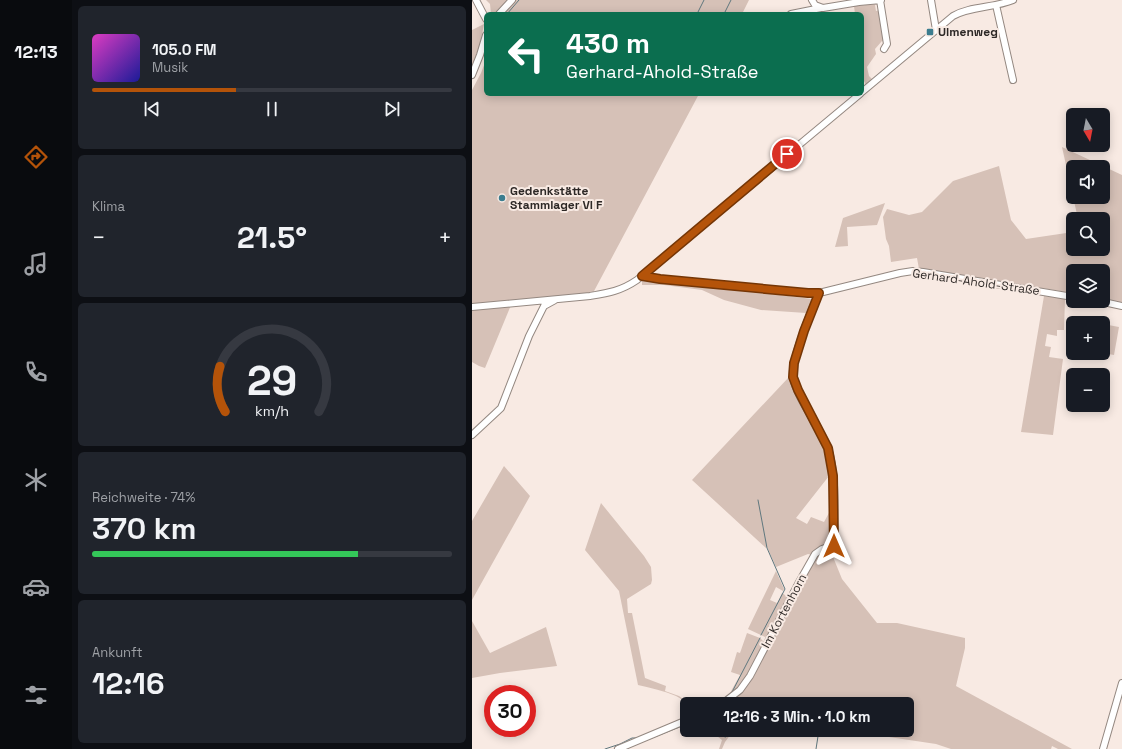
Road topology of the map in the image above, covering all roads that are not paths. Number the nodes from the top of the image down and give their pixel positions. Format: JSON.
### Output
{"nodes":[{"id":1,"x":476,"y":0,"type":"edge"},
{"id":2,"x":512,"y":0,"type":"edge"},
{"id":3,"x":812,"y":0,"type":"edge"},
{"id":4,"x":880,"y":0,"type":"edge"},
{"id":5,"x":931,"y":0,"type":"edge"},
{"id":6,"x":1013,"y":0,"type":"edge"},
{"id":7,"x":996,"y":5,"type":"junction"},
{"id":8,"x":823,"y":8,"type":"junction"},
{"id":9,"x":501,"y":12,"type":"edge"},
{"id":10,"x":802,"y":12,"type":"edge"},
{"id":11,"x":484,"y":15,"type":"edge"},
{"id":12,"x":936,"y":30,"type":"junction"},
{"id":13,"x":484,"y":42,"type":"edge"},
{"id":14,"x":884,"y":49,"type":"dead end"},
{"id":15,"x":472,"y":75,"type":"edge"},
{"id":16,"x":1013,"y":80,"type":"dead end"},
{"id":17,"x":864,"y":90,"type":"edge"},
{"id":18,"x":857,"y":96,"type":"edge"},
{"id":19,"x":642,"y":276,"type":"junction"},
{"id":20,"x":819,"y":293,"type":"junction"},
{"id":21,"x":1066,"y":295,"type":"edge"},
{"id":22,"x":558,"y":298,"type":"junction"},
{"id":23,"x":542,"y":300,"type":"junction"},
{"id":24,"x":1110,"y":303,"type":"edge"},
{"id":25,"x":544,"y":306,"type":"junction"},
{"id":26,"x":1122,"y":306,"type":"edge"},
{"id":27,"x":472,"y":307,"type":"edge"},
{"id":28,"x":472,"y":435,"type":"edge"},
{"id":29,"x":1122,"y":683,"type":"edge"},
{"id":30,"x":731,"y":697,"type":"edge"},
{"id":31,"x":680,"y":723,"type":"edge"},
{"id":32,"x":618,"y":749,"type":"edge"},
{"id":33,"x":1102,"y":749,"type":"edge"}],
"edges":[{"from":1,"to":11,"type":"street"},
{"from":2,"to":9,"type":"street"},
{"from":3,"to":8,"type":"street"},
{"from":4,"to":8,"type":"street"},
{"from":4,"to":14,"type":"street"},
{"from":5,"to":12,"type":"street"},
{"from":6,"to":7,"type":"street"},
{"from":7,"to":12,"type":"street"},
{"from":7,"to":16,"type":"street"},
{"from":8,"to":10,"type":"street"},
{"from":12,"to":17,"type":"street"},
{"from":13,"to":15,"type":"street"},
{"from":18,"to":19,"type":"street"},
{"from":19,"to":20,"type":"street","name":"Gerhard-Ahold-Straße"},
{"from":19,"to":22,"type":"street"},
{"from":20,"to":21,"type":"street","name":"Gerhard-Ahold-Straße"},
{"from":20,"to":30,"type":"street","name":"Im Kortenhorn"},
{"from":22,"to":23,"type":"street"},
{"from":22,"to":25,"type":"street"},
{"from":23,"to":25,"type":"street"},
{"from":23,"to":27,"type":"street"},
{"from":24,"to":26,"type":"street"},
{"from":25,"to":28,"type":"street"},
{"from":29,"to":33,"type":"street"},
{"from":31,"to":32,"type":"street"}]}
